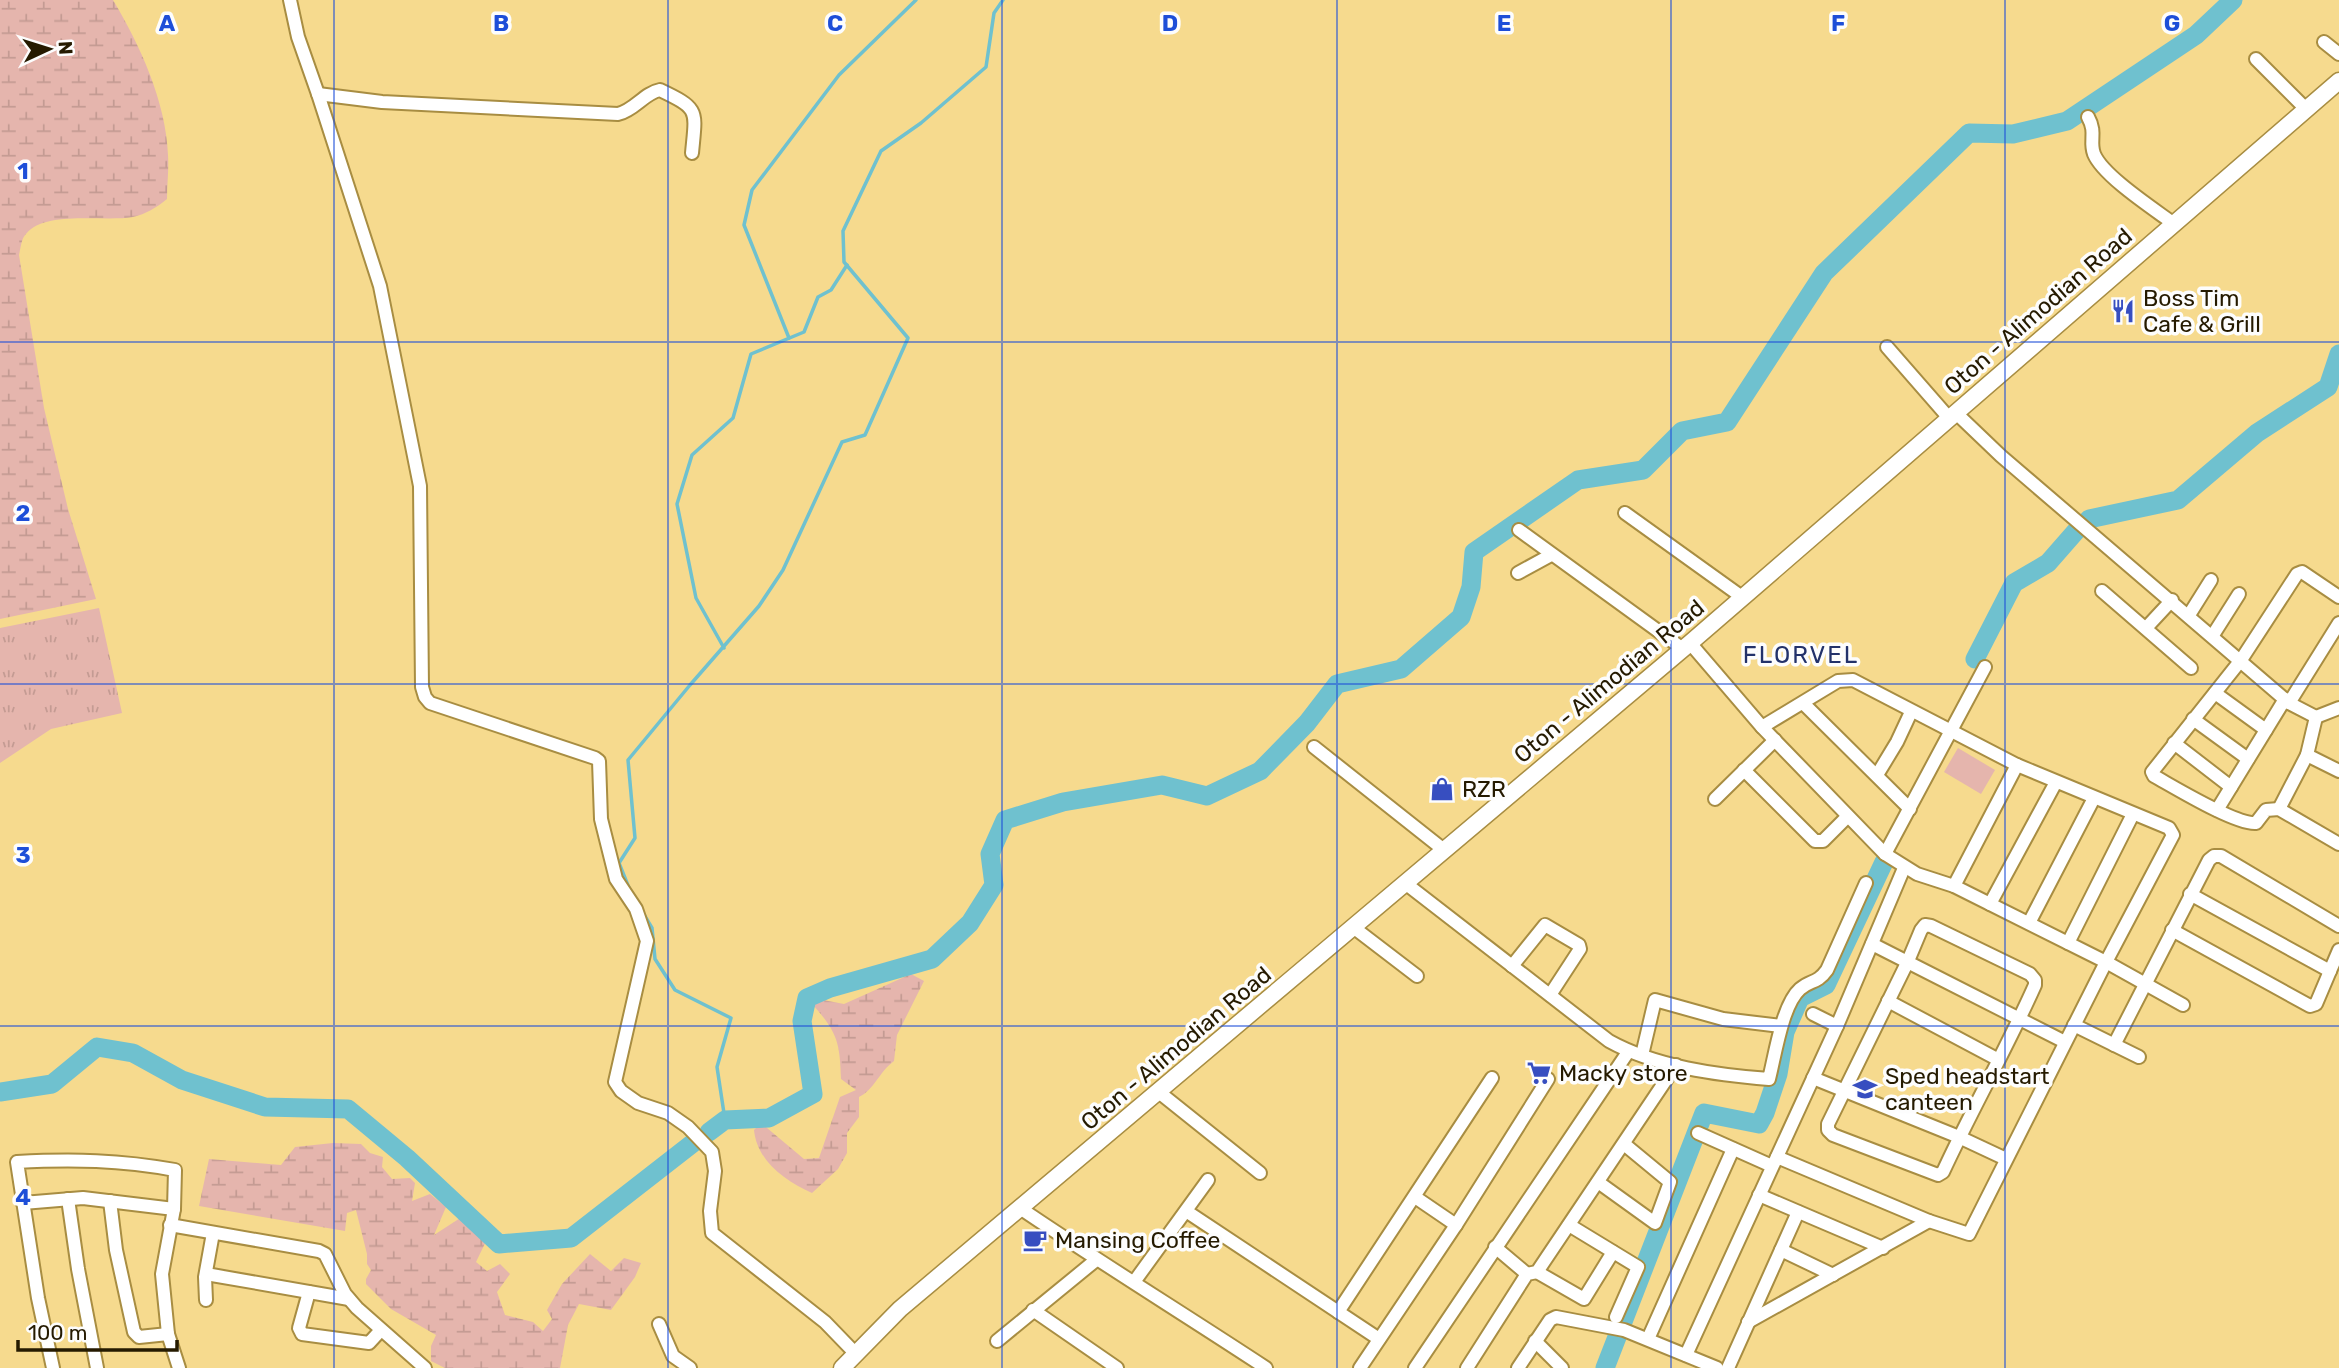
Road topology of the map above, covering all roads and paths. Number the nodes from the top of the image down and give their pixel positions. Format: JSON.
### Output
{"nodes":[{"id":1,"x":290,"y":0,"type":"edge"},
{"id":2,"x":2324,"y":42,"type":"dead end"},
{"id":3,"x":2339,"y":54,"type":"edge"},
{"id":4,"x":2256,"y":59,"type":"dead end"},
{"id":5,"x":2339,"y":81,"type":"edge"},
{"id":6,"x":318,"y":94,"type":"junction"},
{"id":7,"x":2306,"y":109,"type":"junction"},
{"id":8,"x":2088,"y":117,"type":"dead end"},
{"id":9,"x":692,"y":153,"type":"dead end"},
{"id":10,"x":2174,"y":224,"type":"junction"},
{"id":11,"x":1887,"y":347,"type":"dead end"},
{"id":12,"x":1952,"y":416,"type":"junction"},
{"id":13,"x":1625,"y":513,"type":"dead end"},
{"id":14,"x":1519,"y":530,"type":"dead end"},
{"id":15,"x":1551,"y":555,"type":"junction"},
{"id":16,"x":1518,"y":573,"type":"dead end"},
{"id":17,"x":2211,"y":580,"type":"dead end"},
{"id":18,"x":2102,"y":591,"type":"dead end"},
{"id":19,"x":2239,"y":594,"type":"dead end"},
{"id":20,"x":1742,"y":597,"type":"junction"},
{"id":21,"x":2339,"y":597,"type":"edge"},
{"id":22,"x":2172,"y":600,"type":"junction"},
{"id":23,"x":2189,"y":615,"type":"junction"},
{"id":24,"x":2339,"y":623,"type":"edge"},
{"id":25,"x":2146,"y":628,"type":"junction"},
{"id":26,"x":2213,"y":635,"type":"junction"},
{"id":27,"x":1687,"y":646,"type":"junction"},
{"id":28,"x":2241,"y":660,"type":"junction"},
{"id":29,"x":1985,"y":667,"type":"dead end"},
{"id":30,"x":2192,"y":668,"type":"dead end"},
{"id":31,"x":2215,"y":693,"type":"junction"},
{"id":32,"x":2287,"y":701,"type":"junction"},
{"id":33,"x":1803,"y":703,"type":"junction"},
{"id":34,"x":2339,"y":708,"type":"edge"},
{"id":35,"x":1911,"y":712,"type":"junction"},
{"id":36,"x":2316,"y":717,"type":"junction"},
{"id":37,"x":2193,"y":719,"type":"junction"},
{"id":38,"x":1762,"y":727,"type":"junction"},
{"id":39,"x":2266,"y":730,"type":"junction"},
{"id":40,"x":1951,"y":732,"type":"junction"},
{"id":41,"x":1774,"y":740,"type":"junction"},
{"id":42,"x":2174,"y":743,"type":"junction"},
{"id":43,"x":1314,"y":747,"type":"dead end"},
{"id":44,"x":2307,"y":755,"type":"junction"},
{"id":45,"x":2248,"y":759,"type":"junction"},
{"id":46,"x":2017,"y":765,"type":"junction"},
{"id":47,"x":1744,"y":770,"type":"junction"},
{"id":48,"x":2339,"y":771,"type":"edge"},
{"id":49,"x":1877,"y":775,"type":"junction"},
{"id":50,"x":2056,"y":782,"type":"junction"},
{"id":51,"x":2231,"y":787,"type":"junction"},
{"id":52,"x":2094,"y":798,"type":"junction"},
{"id":53,"x":1715,"y":799,"type":"dead end"},
{"id":54,"x":1910,"y":809,"type":"junction"},
{"id":55,"x":2278,"y":809,"type":"junction"},
{"id":56,"x":2217,"y":810,"type":"junction"},
{"id":57,"x":2133,"y":814,"type":"junction"},
{"id":58,"x":1847,"y":817,"type":"junction"},
{"id":59,"x":2339,"y":844,"type":"edge"},
{"id":60,"x":1444,"y":850,"type":"junction"},
{"id":61,"x":1885,"y":854,"type":"junction"},
{"id":62,"x":1904,"y":868,"type":"junction"},
{"id":63,"x":1405,"y":883,"type":"junction"},
{"id":64,"x":1866,"y":883,"type":"dead end"},
{"id":65,"x":1954,"y":886,"type":"junction"},
{"id":66,"x":2190,"y":894,"type":"junction"},
{"id":67,"x":1990,"y":904,"type":"junction"},
{"id":68,"x":2029,"y":923,"type":"junction"},
{"id":69,"x":2339,"y":926,"type":"edge"},
{"id":70,"x":1353,"y":928,"type":"junction"},
{"id":71,"x":2172,"y":930,"type":"junction"},
{"id":72,"x":2068,"y":943,"type":"junction"},
{"id":73,"x":1872,"y":944,"type":"junction"},
{"id":74,"x":2339,"y":950,"type":"edge"},
{"id":75,"x":1908,"y":961,"type":"junction"},
{"id":76,"x":2106,"y":962,"type":"junction"},
{"id":77,"x":1511,"y":966,"type":"junction"},
{"id":78,"x":2330,"y":971,"type":"junction"},
{"id":79,"x":1417,"y":976,"type":"dead end"},
{"id":80,"x":2145,"y":983,"type":"junction"},
{"id":81,"x":1550,"y":995,"type":"junction"},
{"id":82,"x":1888,"y":1001,"type":"junction"},
{"id":83,"x":2183,"y":1005,"type":"dead end"},
{"id":84,"x":1813,"y":1014,"type":"dead end"},
{"id":85,"x":2020,"y":1019,"type":"junction"},
{"id":86,"x":2074,"y":1025,"type":"junction"},
{"id":87,"x":1781,"y":1026,"type":"junction"},
{"id":88,"x":1838,"y":1026,"type":"junction"},
{"id":89,"x":2065,"y":1042,"type":"junction"},
{"id":90,"x":2114,"y":1045,"type":"junction"},
{"id":91,"x":1628,"y":1052,"type":"junction"},
{"id":92,"x":1642,"y":1055,"type":"junction"},
{"id":93,"x":2138,"y":1057,"type":"dead end"},
{"id":94,"x":1997,"y":1059,"type":"junction"},
{"id":95,"x":1676,"y":1065,"type":"junction"},
{"id":96,"x":1492,"y":1078,"type":"dead end"},
{"id":97,"x":1813,"y":1078,"type":"junction"},
{"id":98,"x":1548,"y":1079,"type":"dead end"},
{"id":99,"x":1845,"y":1091,"type":"junction"},
{"id":100,"x":1160,"y":1093,"type":"junction"},
{"id":101,"x":1698,"y":1133,"type":"dead end"},
{"id":102,"x":1959,"y":1137,"type":"junction"},
{"id":103,"x":1624,"y":1144,"type":"junction"},
{"id":104,"x":1733,"y":1149,"type":"junction"},
{"id":105,"x":2006,"y":1159,"type":"junction"},
{"id":106,"x":1774,"y":1161,"type":"junction"},
{"id":107,"x":1260,"y":1173,"type":"dead end"},
{"id":108,"x":1208,"y":1180,"type":"dead end"},
{"id":109,"x":1598,"y":1182,"type":"junction"},
{"id":110,"x":1759,"y":1195,"type":"junction"},
{"id":111,"x":1415,"y":1197,"type":"junction"},
{"id":112,"x":68,"y":1199,"type":"junction"},
{"id":113,"x":110,"y":1201,"type":"junction"},
{"id":114,"x":23,"y":1203,"type":"junction"},
{"id":115,"x":1020,"y":1208,"type":"junction"},
{"id":116,"x":174,"y":1209,"type":"junction"},
{"id":117,"x":1186,"y":1211,"type":"junction"},
{"id":118,"x":1798,"y":1212,"type":"junction"},
{"id":119,"x":1930,"y":1221,"type":"junction"},
{"id":120,"x":170,"y":1225,"type":"junction"},
{"id":121,"x":1455,"y":1225,"type":"junction"},
{"id":122,"x":1569,"y":1226,"type":"junction"},
{"id":123,"x":213,"y":1233,"type":"junction"},
{"id":124,"x":1495,"y":1247,"type":"junction"},
{"id":125,"x":1883,"y":1248,"type":"junction"},
{"id":126,"x":1781,"y":1250,"type":"junction"},
{"id":127,"x":1614,"y":1252,"type":"junction"},
{"id":128,"x":1096,"y":1260,"type":"junction"},
{"id":129,"x":1532,"y":1273,"type":"junction"},
{"id":130,"x":206,"y":1274,"type":"junction"},
{"id":131,"x":1833,"y":1275,"type":"junction"},
{"id":132,"x":1134,"y":1282,"type":"junction"},
{"id":133,"x":309,"y":1292,"type":"junction"},
{"id":134,"x":349,"y":1299,"type":"junction"},
{"id":135,"x":206,"y":1300,"type":"dead end"},
{"id":136,"x":1033,"y":1310,"type":"junction"},
{"id":137,"x":1338,"y":1312,"type":"junction"},
{"id":138,"x":1748,"y":1322,"type":"junction"},
{"id":139,"x":659,"y":1324,"type":"dead end"},
{"id":140,"x":1618,"y":1325,"type":"junction"},
{"id":141,"x":381,"y":1330,"type":"junction"},
{"id":142,"x":168,"y":1334,"type":"junction"},
{"id":143,"x":1379,"y":1339,"type":"junction"},
{"id":144,"x":1648,"y":1339,"type":"junction"},
{"id":145,"x":997,"y":1341,"type":"dead end"},
{"id":146,"x":1535,"y":1341,"type":"junction"},
{"id":147,"x":855,"y":1353,"type":"junction"},
{"id":148,"x":1686,"y":1355,"type":"junction"},
{"id":149,"x":54,"y":1368,"type":"edge"},
{"id":150,"x":97,"y":1368,"type":"edge"},
{"id":151,"x":179,"y":1368,"type":"edge"},
{"id":152,"x":425,"y":1368,"type":"edge"},
{"id":153,"x":690,"y":1368,"type":"edge"},
{"id":154,"x":842,"y":1368,"type":"edge"},
{"id":155,"x":1117,"y":1368,"type":"edge"},
{"id":156,"x":1266,"y":1368,"type":"edge"},
{"id":157,"x":1360,"y":1368,"type":"edge"},
{"id":158,"x":1415,"y":1368,"type":"edge"},
{"id":159,"x":1467,"y":1368,"type":"edge"},
{"id":160,"x":1518,"y":1368,"type":"edge"},
{"id":161,"x":1562,"y":1368,"type":"edge"},
{"id":162,"x":1717,"y":1368,"type":"edge"},
{"id":163,"x":1728,"y":1368,"type":"edge"}],
"edges":[{"from":1,"to":6,"type":"street"},
{"from":2,"to":3,"type":"street"},
{"from":4,"to":7,"type":"street"},
{"from":5,"to":7,"type":"main road","name":"Oton - Alimodian Road"},
{"from":6,"to":9,"type":"street"},
{"from":6,"to":147,"type":"street"},
{"from":7,"to":10,"type":"main road","name":"Oton - Alimodian Road"},
{"from":8,"to":10,"type":"street"},
{"from":10,"to":12,"type":"main road","name":"Oton - Alimodian Road"},
{"from":11,"to":12,"type":"street"},
{"from":12,"to":20,"type":"main road","name":"Oton - Alimodian Road"},
{"from":12,"to":22,"type":"street"},
{"from":13,"to":20,"type":"street"},
{"from":14,"to":15,"type":"street"},
{"from":15,"to":16,"type":"street"},
{"from":15,"to":27,"type":"street"},
{"from":17,"to":23,"type":"street"},
{"from":18,"to":25,"type":"street"},
{"from":19,"to":26,"type":"street"},
{"from":20,"to":27,"type":"main road","name":"Oton - Alimodian Road"},
{"from":21,"to":28,"type":"street"},
{"from":22,"to":23,"type":"street"},
{"from":22,"to":25,"type":"street"},
{"from":23,"to":26,"type":"street"},
{"from":24,"to":32,"type":"street"},
{"from":25,"to":30,"type":"street"},
{"from":26,"to":28,"type":"street"},
{"from":27,"to":38,"type":"street"},
{"from":27,"to":60,"type":"main road","name":"Oton - Alimodian Road"},
{"from":28,"to":31,"type":"street"},
{"from":28,"to":32,"type":"street"},
{"from":29,"to":40,"type":"street"},
{"from":31,"to":37,"type":"street"},
{"from":31,"to":39,"type":"street"},
{"from":32,"to":36,"type":"street"},
{"from":32,"to":39,"type":"street"},
{"from":33,"to":35,"type":"street"},
{"from":33,"to":38,"type":"street"},
{"from":33,"to":49,"type":"street"},
{"from":34,"to":36,"type":"street"},
{"from":35,"to":40,"type":"street"},
{"from":35,"to":49,"type":"street"},
{"from":36,"to":44,"type":"street"},
{"from":37,"to":42,"type":"street"},
{"from":37,"to":45,"type":"street"},
{"from":38,"to":41,"type":"street"},
{"from":39,"to":45,"type":"street"},
{"from":40,"to":46,"type":"street"},
{"from":40,"to":54,"type":"street"},
{"from":41,"to":47,"type":"street"},
{"from":41,"to":58,"type":"street"},
{"from":42,"to":51,"type":"street"},
{"from":42,"to":56,"type":"street"},
{"from":43,"to":60,"type":"street"},
{"from":44,"to":48,"type":"street"},
{"from":44,"to":55,"type":"street"},
{"from":45,"to":51,"type":"street"},
{"from":46,"to":50,"type":"street"},
{"from":46,"to":65,"type":"street"},
{"from":47,"to":53,"type":"street"},
{"from":47,"to":58,"type":"street"},
{"from":49,"to":54,"type":"street"},
{"from":50,"to":52,"type":"street"},
{"from":50,"to":67,"type":"street"},
{"from":51,"to":56,"type":"street"},
{"from":52,"to":57,"type":"street"},
{"from":52,"to":68,"type":"street"},
{"from":54,"to":61,"type":"street"},
{"from":55,"to":56,"type":"street"},
{"from":55,"to":59,"type":"street"},
{"from":57,"to":72,"type":"street"},
{"from":57,"to":76,"type":"street"},
{"from":58,"to":61,"type":"street"},
{"from":60,"to":63,"type":"main road","name":"Oton - Alimodian Road"},
{"from":61,"to":62,"type":"street"},
{"from":62,"to":65,"type":"street"},
{"from":62,"to":73,"type":"street"},
{"from":63,"to":70,"type":"main road","name":"Oton - Alimodian Road"},
{"from":63,"to":77,"type":"street"},
{"from":64,"to":87,"type":"street"},
{"from":65,"to":67,"type":"street"},
{"from":66,"to":69,"type":"street"},
{"from":66,"to":71,"type":"street"},
{"from":66,"to":78,"type":"street"},
{"from":67,"to":68,"type":"street"},
{"from":68,"to":72,"type":"street"},
{"from":70,"to":79,"type":"street"},
{"from":70,"to":100,"type":"main road","name":"Oton - Alimodian Road"},
{"from":71,"to":78,"type":"street"},
{"from":71,"to":80,"type":"street"},
{"from":72,"to":76,"type":"street"},
{"from":73,"to":75,"type":"street"},
{"from":73,"to":88,"type":"street"},
{"from":74,"to":78,"type":"street"},
{"from":75,"to":82,"type":"street"},
{"from":75,"to":85,"type":"street"},
{"from":75,"to":85,"type":"street"},
{"from":76,"to":80,"type":"street"},
{"from":76,"to":86,"type":"street"},
{"from":77,"to":81,"type":"street"},
{"from":77,"to":81,"type":"street"},
{"from":80,"to":83,"type":"street"},
{"from":80,"to":90,"type":"street"},
{"from":81,"to":91,"type":"street"},
{"from":82,"to":94,"type":"street"},
{"from":82,"to":99,"type":"street"},
{"from":84,"to":88,"type":"street"},
{"from":85,"to":89,"type":"street"},
{"from":85,"to":94,"type":"street"},
{"from":86,"to":89,"type":"street"},
{"from":86,"to":90,"type":"street"},
{"from":87,"to":92,"type":"street"},
{"from":87,"to":95,"type":"street"},
{"from":88,"to":97,"type":"street"},
{"from":89,"to":105,"type":"street"},
{"from":90,"to":93,"type":"street"},
{"from":91,"to":92,"type":"street"},
{"from":91,"to":124,"type":"street"},
{"from":92,"to":95,"type":"street"},
{"from":94,"to":102,"type":"street"},
{"from":95,"to":103,"type":"street"},
{"from":96,"to":111,"type":"street"},
{"from":97,"to":99,"type":"street"},
{"from":97,"to":106,"type":"street"},
{"from":98,"to":121,"type":"street"},
{"from":99,"to":102,"type":"street"},
{"from":99,"to":102,"type":"street"},
{"from":100,"to":107,"type":"street"},
{"from":100,"to":115,"type":"main road","name":"Oton - Alimodian Road"},
{"from":101,"to":104,"type":"street"},
{"from":102,"to":105,"type":"street"},
{"from":103,"to":109,"type":"street"},
{"from":103,"to":109,"type":"street"},
{"from":104,"to":106,"type":"street"},
{"from":104,"to":144,"type":"street"},
{"from":105,"to":119,"type":"street"},
{"from":106,"to":110,"type":"street"},
{"from":106,"to":119,"type":"street"},
{"from":108,"to":117,"type":"street"},
{"from":109,"to":122,"type":"street"},
{"from":110,"to":118,"type":"street"},
{"from":110,"to":148,"type":"street"},
{"from":111,"to":121,"type":"street"},
{"from":111,"to":137,"type":"street"},
{"from":112,"to":113,"type":"street"},
{"from":112,"to":114,"type":"street"},
{"from":112,"to":150,"type":"street"},
{"from":113,"to":116,"type":"street"},
{"from":113,"to":142,"type":"street"},
{"from":114,"to":116,"type":"street"},
{"from":114,"to":149,"type":"street"},
{"from":115,"to":128,"type":"street"},
{"from":115,"to":147,"type":"main road","name":"Oton - Alimodian Road"},
{"from":116,"to":120,"type":"street"},
{"from":117,"to":132,"type":"street"},
{"from":117,"to":137,"type":"street"},
{"from":118,"to":125,"type":"street"},
{"from":118,"to":126,"type":"street"},
{"from":119,"to":125,"type":"street"},
{"from":120,"to":123,"type":"street"},
{"from":120,"to":142,"type":"street"},
{"from":121,"to":143,"type":"street"},
{"from":122,"to":127,"type":"street"},
{"from":122,"to":129,"type":"street"},
{"from":123,"to":130,"type":"street"},
{"from":123,"to":134,"type":"street"},
{"from":124,"to":129,"type":"street"},
{"from":124,"to":158,"type":"street"},
{"from":125,"to":131,"type":"street"},
{"from":126,"to":131,"type":"street"},
{"from":126,"to":138,"type":"street"},
{"from":127,"to":129,"type":"street"},
{"from":127,"to":140,"type":"street"},
{"from":128,"to":132,"type":"street"},
{"from":128,"to":136,"type":"street"},
{"from":129,"to":159,"type":"street"},
{"from":130,"to":133,"type":"street"},
{"from":130,"to":135,"type":"street"},
{"from":131,"to":138,"type":"street"},
{"from":132,"to":156,"type":"street"},
{"from":133,"to":134,"type":"street"},
{"from":133,"to":141,"type":"street"},
{"from":134,"to":141,"type":"street"},
{"from":136,"to":145,"type":"street"},
{"from":136,"to":155,"type":"street"},
{"from":137,"to":143,"type":"street"},
{"from":138,"to":163,"type":"street"},
{"from":139,"to":153,"type":"street"},
{"from":140,"to":144,"type":"street"},
{"from":140,"to":146,"type":"street"},
{"from":141,"to":152,"type":"street"},
{"from":142,"to":151,"type":"street"},
{"from":143,"to":157,"type":"street"},
{"from":144,"to":148,"type":"street"},
{"from":146,"to":160,"type":"street"},
{"from":146,"to":161,"type":"street"},
{"from":147,"to":154,"type":"main road","name":"Oton - Alimodian Road"},
{"from":148,"to":162,"type":"street"}]}
